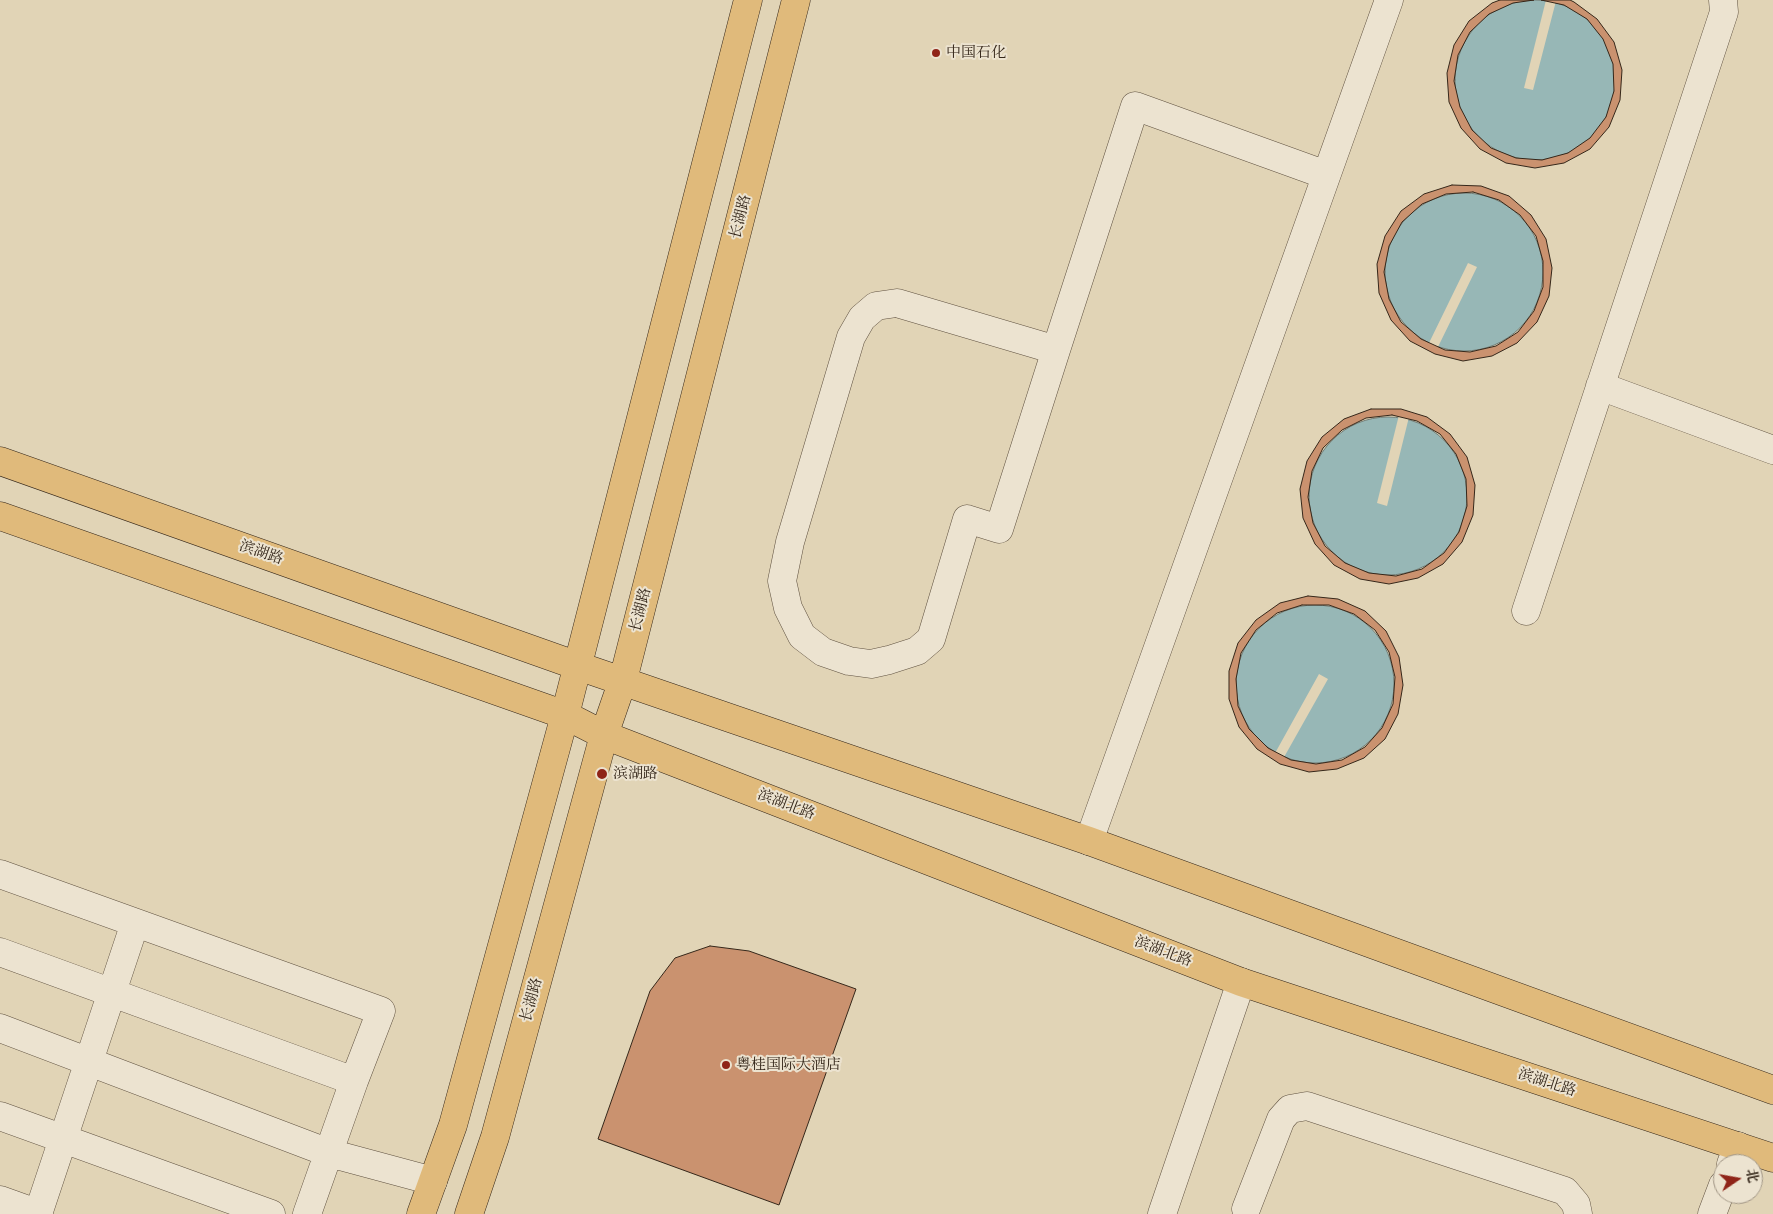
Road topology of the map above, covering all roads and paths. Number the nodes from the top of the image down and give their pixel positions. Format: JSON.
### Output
{"nodes":[{"id":1,"x":748,"y":0,"type":"edge"},
{"id":2,"x":796,"y":0,"type":"edge"},
{"id":3,"x":1389,"y":0,"type":"edge"},
{"id":4,"x":1723,"y":0,"type":"edge"},
{"id":5,"x":1326,"y":175,"type":"junction"},
{"id":6,"x":1056,"y":350,"type":"junction"},
{"id":7,"x":1600,"y":386,"type":"junction"},
{"id":8,"x":1773,"y":450,"type":"edge"},
{"id":9,"x":0,"y":461,"type":"edge"},
{"id":10,"x":0,"y":516,"type":"edge"},
{"id":11,"x":1526,"y":611,"type":"dead end"},
{"id":12,"x":578,"y":666,"type":"junction"},
{"id":13,"x":623,"y":680,"type":"junction"},
{"id":14,"x":565,"y":715,"type":"junction"},
{"id":15,"x":604,"y":735,"type":"junction"},
{"id":16,"x":1089,"y":841,"type":"junction"},
{"id":17,"x":0,"y":874,"type":"edge"},
{"id":18,"x":135,"y":923,"type":"junction"},
{"id":19,"x":0,"y":952,"type":"edge"},
{"id":20,"x":1241,"y":982,"type":"junction"},
{"id":21,"x":111,"y":992,"type":"junction"},
{"id":22,"x":0,"y":1028,"type":"edge"},
{"id":23,"x":88,"y":1061,"type":"junction"},
{"id":24,"x":354,"y":1081,"type":"junction"},
{"id":25,"x":1773,"y":1090,"type":"edge"},
{"id":26,"x":0,"y":1116,"type":"edge"},
{"id":27,"x":63,"y":1139,"type":"junction"},
{"id":28,"x":330,"y":1153,"type":"junction"},
{"id":29,"x":1732,"y":1154,"type":"edge"},
{"id":30,"x":433,"y":1181,"type":"junction"},
{"id":31,"x":0,"y":1200,"type":"edge"},
{"id":32,"x":1251,"y":1212,"type":"edge"},
{"id":33,"x":38,"y":1214,"type":"edge"},
{"id":34,"x":271,"y":1214,"type":"edge"},
{"id":35,"x":307,"y":1214,"type":"edge"},
{"id":36,"x":421,"y":1214,"type":"edge"},
{"id":37,"x":468,"y":1214,"type":"edge"},
{"id":38,"x":1162,"y":1214,"type":"edge"},
{"id":39,"x":1578,"y":1214,"type":"edge"}],
"edges":[{"from":1,"to":12,"type":"main road"},
{"from":2,"to":13,"type":"main road","name":"长湖路"},
{"from":3,"to":5,"type":"street"},
{"from":4,"to":7,"type":"street"},
{"from":5,"to":6,"type":"street"},
{"from":5,"to":16,"type":"street"},
{"from":6,"to":6,"type":"street"},
{"from":7,"to":8,"type":"street"},
{"from":7,"to":11,"type":"street"},
{"from":9,"to":12,"type":"main road","name":"滨湖路"},
{"from":10,"to":14,"type":"main road"},
{"from":12,"to":13,"type":"main road"},
{"from":12,"to":14,"type":"main road"},
{"from":13,"to":15,"type":"main road","name":"长湖路"},
{"from":13,"to":16,"type":"main road"},
{"from":14,"to":15,"type":"main road","name":"滨湖北路"},
{"from":14,"to":30,"type":"main road"},
{"from":15,"to":20,"type":"main road","name":"滨湖北路"},
{"from":15,"to":37,"type":"main road","name":"长湖路"},
{"from":16,"to":25,"type":"main road"},
{"from":17,"to":18,"type":"street"},
{"from":18,"to":21,"type":"street"},
{"from":18,"to":24,"type":"street"},
{"from":19,"to":21,"type":"street"},
{"from":20,"to":29,"type":"main road","name":"滨湖北路"},
{"from":20,"to":38,"type":"street"},
{"from":21,"to":23,"type":"street"},
{"from":21,"to":24,"type":"street"},
{"from":22,"to":23,"type":"street"},
{"from":23,"to":27,"type":"street"},
{"from":23,"to":28,"type":"street"},
{"from":24,"to":28,"type":"street"},
{"from":26,"to":27,"type":"street"},
{"from":27,"to":33,"type":"street"},
{"from":27,"to":34,"type":"street"},
{"from":28,"to":30,"type":"street"},
{"from":28,"to":35,"type":"street"},
{"from":30,"to":36,"type":"main road"},
{"from":31,"to":33,"type":"street"},
{"from":32,"to":39,"type":"street"}]}
